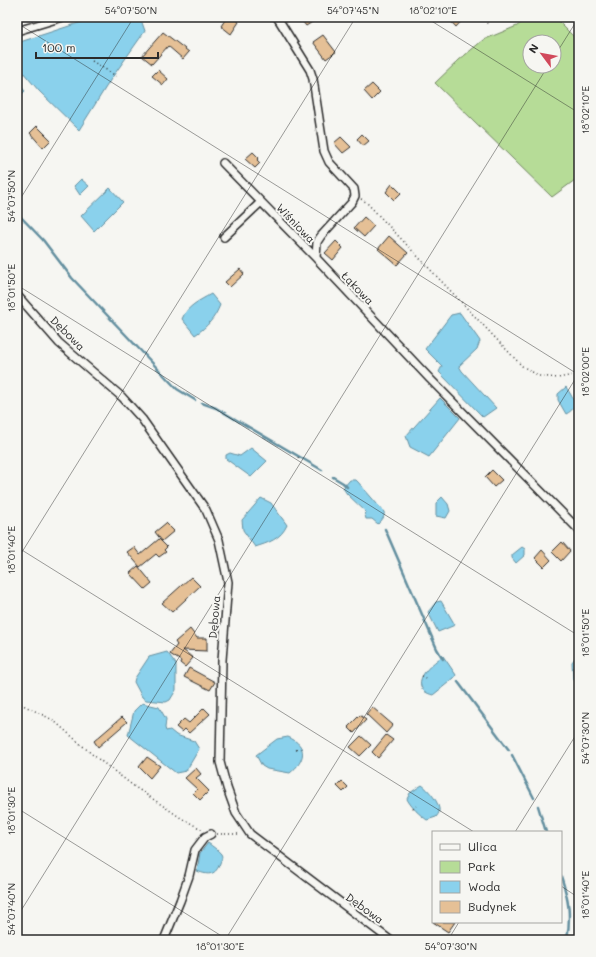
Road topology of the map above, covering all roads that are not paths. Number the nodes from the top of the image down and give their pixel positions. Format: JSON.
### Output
{"nodes":[{"id":1,"x":63,"y":17,"type":"edge"},
{"id":2,"x":277,"y":17,"type":"edge"},
{"id":3,"x":17,"y":31,"type":"edge"},
{"id":4,"x":223,"y":163,"type":"dead end"},
{"id":5,"x":261,"y":202,"type":"junction"},
{"id":6,"x":224,"y":237,"type":"dead end"},
{"id":7,"x":316,"y":258,"type":"junction"},
{"id":8,"x":17,"y":295,"type":"edge"},
{"id":9,"x":579,"y":530,"type":"edge"},
{"id":10,"x":211,"y":834,"type":"road end"},
{"id":11,"x":164,"y":940,"type":"edge"},
{"id":12,"x":390,"y":940,"type":"edge"}],
"edges":[{"from":1,"to":3,"type":"street"},
{"from":2,"to":7,"type":"street"},
{"from":4,"to":5,"type":"street","name":"Wiśniowa"},
{"from":5,"to":6,"type":"street","name":"Wiśniowa"},
{"from":5,"to":7,"type":"street","name":"Wiśniowa"},
{"from":7,"to":9,"type":"street","name":"Łąkowa"},
{"from":8,"to":12,"type":"street","name":"Dębowa"},
{"from":10,"to":11,"type":"street"}]}
